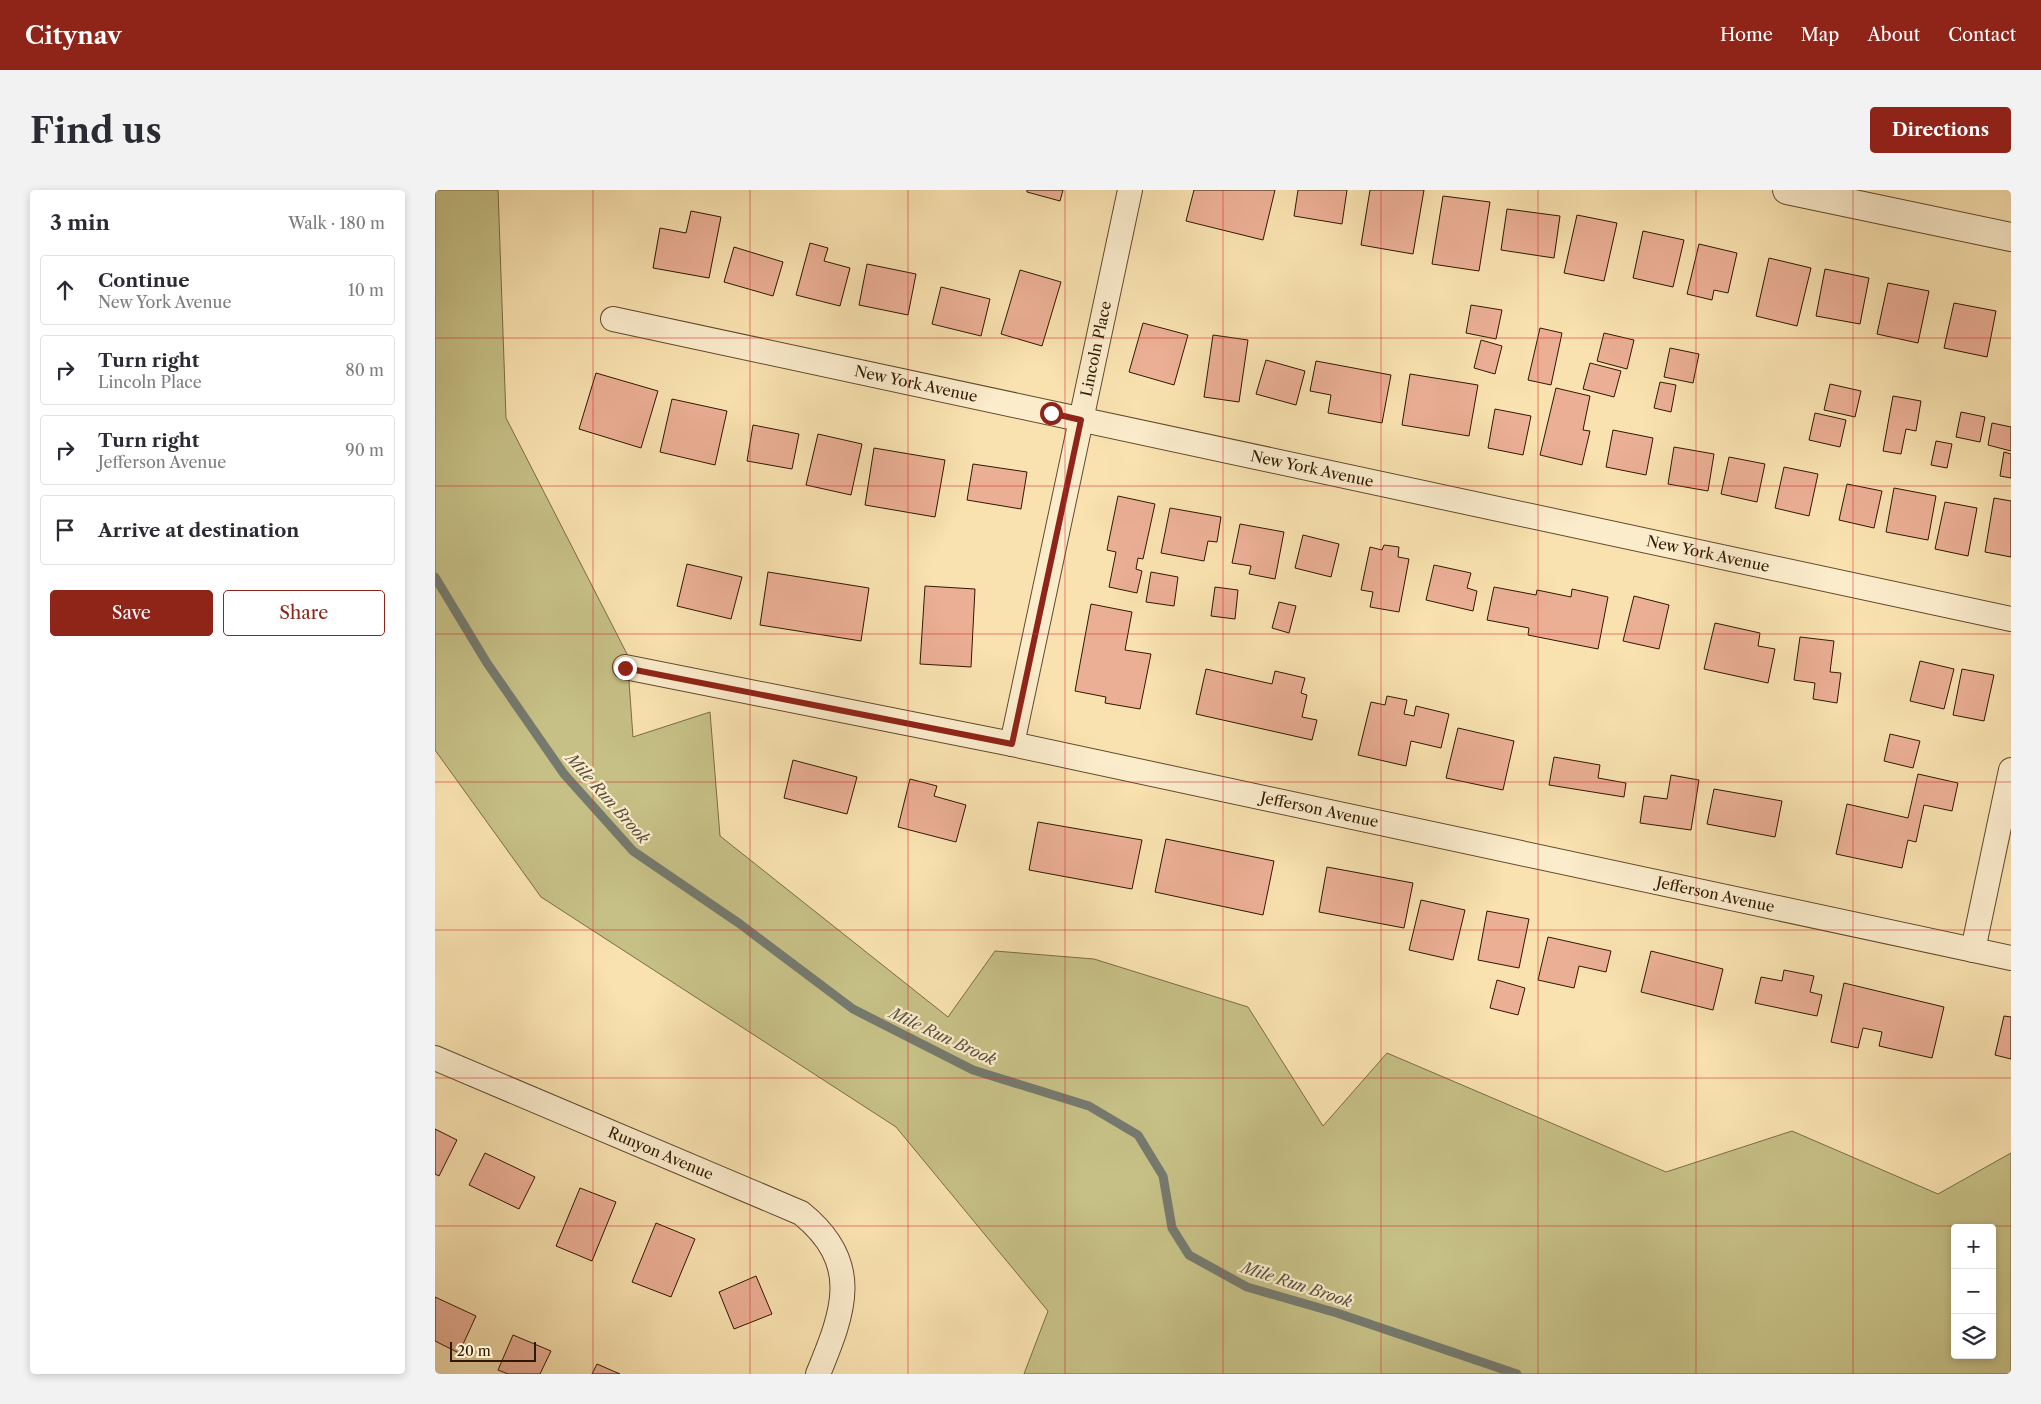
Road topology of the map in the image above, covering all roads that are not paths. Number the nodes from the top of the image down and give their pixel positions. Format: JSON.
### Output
{"nodes":[{"id":1,"x":1130,"y":190,"type":"edge"},
{"id":2,"x":1787,"y":190,"type":"edge"},
{"id":3,"x":2011,"y":238,"type":"edge"},
{"id":4,"x":613,"y":320,"type":"dead end"},
{"id":5,"x":1081,"y":420,"type":"junction"},
{"id":6,"x":2011,"y":620,"type":"edge"},
{"id":7,"x":625,"y":668,"type":"dead end"},
{"id":8,"x":1012,"y":744,"type":"junction"},
{"id":9,"x":2011,"y":770,"type":"edge"},
{"id":10,"x":1973,"y":950,"type":"junction"},
{"id":11,"x":2011,"y":958,"type":"edge"},
{"id":12,"x":435,"y":1058,"type":"edge"},
{"id":13,"x":818,"y":1374,"type":"edge"}],
"edges":[{"from":1,"to":5,"type":"street","name":"Lincoln Place"},
{"from":2,"to":3,"type":"street"},
{"from":4,"to":5,"type":"street","name":"New York Avenue"},
{"from":5,"to":6,"type":"street","name":"New York Avenue"},
{"from":5,"to":8,"type":"street","name":"Lincoln Place"},
{"from":7,"to":8,"type":"street","name":"Jefferson Avenue"},
{"from":8,"to":10,"type":"street","name":"Jefferson Avenue"},
{"from":9,"to":10,"type":"street"},
{"from":10,"to":11,"type":"street","name":"Jefferson Avenue"},
{"from":12,"to":13,"type":"street","name":"Runyon Avenue"}]}
